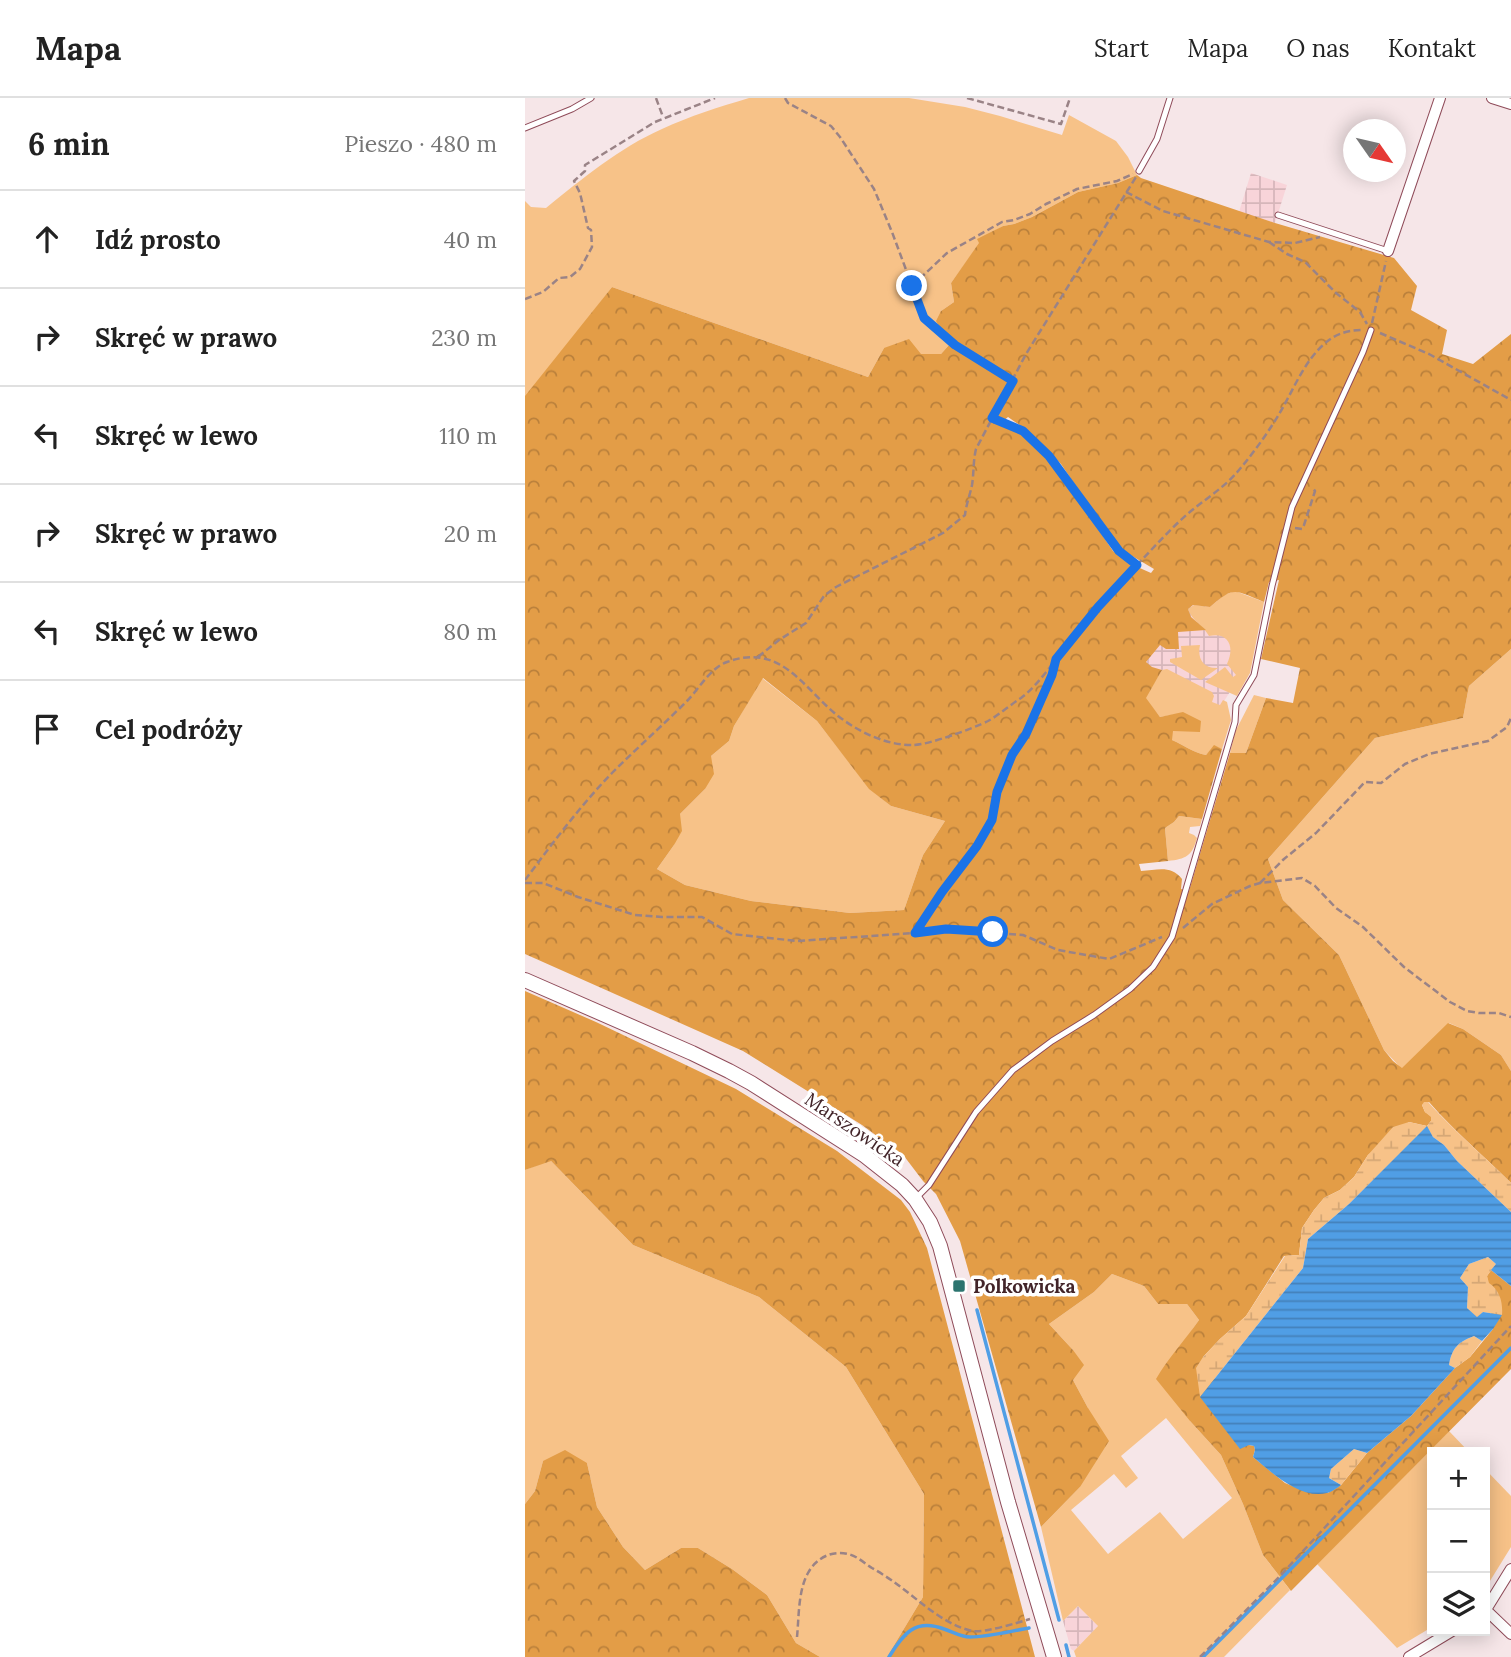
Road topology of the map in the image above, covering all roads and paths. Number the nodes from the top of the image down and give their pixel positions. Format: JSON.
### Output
{"nodes":[{"id":1,"x":591,"y":98,"type":"edge"},
{"id":2,"x":656,"y":98,"type":"edge"},
{"id":3,"x":715,"y":98,"type":"edge"},
{"id":4,"x":785,"y":98,"type":"edge"},
{"id":5,"x":967,"y":98,"type":"edge"},
{"id":6,"x":1070,"y":98,"type":"edge"},
{"id":7,"x":1170,"y":98,"type":"edge"},
{"id":8,"x":1440,"y":98,"type":"edge"},
{"id":9,"x":1492,"y":98,"type":"edge"},
{"id":10,"x":1511,"y":104,"type":"edge"},
{"id":11,"x":663,"y":117,"type":"junction"},
{"id":12,"x":525,"y":128,"type":"edge"},
{"id":13,"x":1139,"y":171,"type":"junction"},
{"id":14,"x":1126,"y":192,"type":"junction"},
{"id":15,"x":1278,"y":215,"type":"dead end"},
{"id":16,"x":1334,"y":233,"type":"junction"},
{"id":17,"x":1269,"y":242,"type":"junction"},
{"id":18,"x":1388,"y":251,"type":"junction"},
{"id":19,"x":912,"y":286,"type":"junction"},
{"id":20,"x":525,"y":299,"type":"edge"},
{"id":21,"x":1371,"y":330,"type":"junction"},
{"id":22,"x":1013,"y":381,"type":"junction"},
{"id":23,"x":1511,"y":400,"type":"edge"},
{"id":24,"x":992,"y":418,"type":"junction"},
{"id":25,"x":1302,"y":484,"type":"junction"},
{"id":26,"x":1286,"y":526,"type":"junction"},
{"id":27,"x":1137,"y":565,"type":"junction"},
{"id":28,"x":757,"y":658,"type":"junction"},
{"id":29,"x":1056,"y":659,"type":"junction"},
{"id":30,"x":1511,"y":718,"type":"edge"},
{"id":31,"x":525,"y":882,"type":"edge"},
{"id":32,"x":1259,"y":883,"type":"junction"},
{"id":33,"x":915,"y":933,"type":"junction"},
{"id":34,"x":1172,"y":937,"type":"junction"},
{"id":35,"x":525,"y":980,"type":"edge"},
{"id":36,"x":1511,"y":1017,"type":"edge"},
{"id":37,"x":915,"y":1199,"type":"junction"},
{"id":38,"x":1511,"y":1326,"type":"edge"},
{"id":39,"x":1511,"y":1569,"type":"edge"},
{"id":40,"x":1490,"y":1602,"type":"edge"},
{"id":41,"x":1043,"y":1615,"type":"junction"},
{"id":42,"x":1490,"y":1615,"type":"edge"},
{"id":43,"x":1511,"y":1634,"type":"edge"},
{"id":44,"x":1444,"y":1636,"type":"edge"},
{"id":45,"x":797,"y":1637,"type":"dead end"},
{"id":46,"x":1054,"y":1657,"type":"edge"},
{"id":47,"x":1200,"y":1657,"type":"edge"},
{"id":48,"x":1409,"y":1657,"type":"edge"}],
"edges":[{"from":1,"to":12,"type":"lane"},
{"from":2,"to":11,"type":"path"},
{"from":3,"to":11,"type":"path"},
{"from":4,"to":19,"type":"path"},
{"from":5,"to":6,"type":"path"},
{"from":7,"to":13,"type":"lane"},
{"from":8,"to":18,"type":"street"},
{"from":9,"to":10,"type":"street"},
{"from":11,"to":20,"type":"path"},
{"from":13,"to":14,"type":"path"},
{"from":13,"to":19,"type":"path"},
{"from":14,"to":17,"type":"path"},
{"from":14,"to":22,"type":"path"},
{"from":15,"to":16,"type":"lane"},
{"from":16,"to":17,"type":"path"},
{"from":16,"to":18,"type":"lane"},
{"from":17,"to":21,"type":"path"},
{"from":18,"to":21,"type":"path"},
{"from":19,"to":22,"type":"path"},
{"from":21,"to":23,"type":"path"},
{"from":21,"to":25,"type":"lane"},
{"from":21,"to":27,"type":"path"},
{"from":22,"to":24,"type":"path"},
{"from":24,"to":27,"type":"path"},
{"from":24,"to":28,"type":"path"},
{"from":25,"to":26,"type":"lane"},
{"from":25,"to":26,"type":"path"},
{"from":26,"to":34,"type":"lane"},
{"from":27,"to":29,"type":"path"},
{"from":28,"to":29,"type":"path"},
{"from":28,"to":31,"type":"path"},
{"from":29,"to":33,"type":"path"},
{"from":30,"to":32,"type":"path"},
{"from":31,"to":33,"type":"path"},
{"from":32,"to":34,"type":"path"},
{"from":32,"to":36,"type":"path"},
{"from":33,"to":34,"type":"path"},
{"from":34,"to":37,"type":"lane"},
{"from":35,"to":37,"type":"street","name":"Marszowicka"},
{"from":37,"to":41,"type":"street","name":"Marszowicka"},
{"from":38,"to":47,"type":"path"},
{"from":39,"to":40,"type":"street"},
{"from":41,"to":45,"type":"path"},
{"from":41,"to":46,"type":"street","name":"Marszowicka"},
{"from":42,"to":43,"type":"street"},
{"from":44,"to":48,"type":"street"}]}
